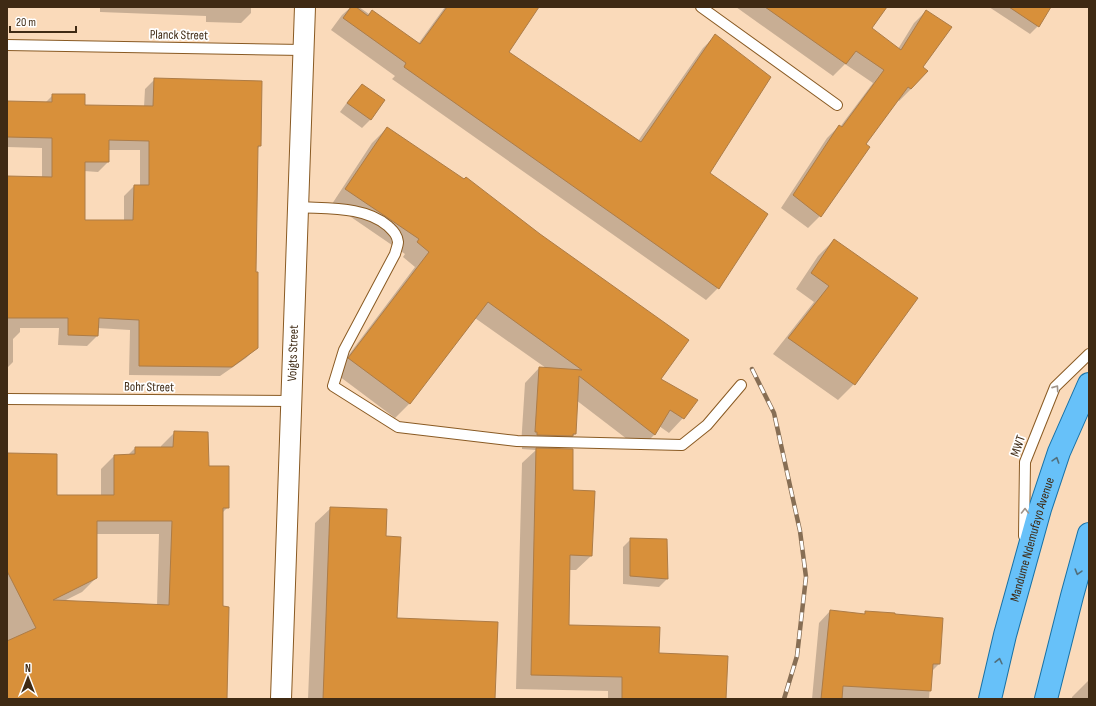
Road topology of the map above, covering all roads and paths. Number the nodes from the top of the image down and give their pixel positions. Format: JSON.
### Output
{"nodes":[{"id":1,"x":305,"y":7,"type":"edge"},
{"id":2,"x":701,"y":7,"type":"edge"},
{"id":3,"x":7,"y":45,"type":"edge"},
{"id":4,"x":303,"y":50,"type":"junction"},
{"id":5,"x":837,"y":106,"type":"dead end"},
{"id":6,"x":298,"y":207,"type":"junction"},
{"id":7,"x":1089,"y":354,"type":"edge"},
{"id":8,"x":741,"y":384,"type":"dead end"},
{"id":9,"x":1089,"y":384,"type":"edge"},
{"id":10,"x":7,"y":399,"type":"edge"},
{"id":11,"x":291,"y":401,"type":"junction"},
{"id":12,"x":1089,"y":534,"type":"edge"},
{"id":13,"x":1024,"y":564,"type":"junction"},
{"id":14,"x":281,"y":699,"type":"edge"},
{"id":15,"x":990,"y":699,"type":"edge"},
{"id":16,"x":1046,"y":699,"type":"edge"}],
"edges":[{"from":1,"to":4,"type":"street","name":"Voigts Street"},
{"from":2,"to":5,"type":"lane"},
{"from":3,"to":4,"type":"lane","name":"Planck Street"},
{"from":4,"to":6,"type":"street","name":"Voigts Street"},
{"from":6,"to":8,"type":"lane"},
{"from":6,"to":11,"type":"street","name":"Voigts Street"},
{"from":13,"to":7,"type":"lane","name":"MWT","one_way":true},
{"from":13,"to":9,"type":"main road","name":"Mandume Ndemufayo Avenue","one_way":true},
{"from":10,"to":11,"type":"lane","name":"Bohr Street"},
{"from":11,"to":14,"type":"street","name":"Voigts Street"},
{"from":12,"to":16,"type":"main road","one_way":true},
{"from":15,"to":13,"type":"main road","name":"Mandume Ndemufayo Avenue","one_way":true}]}
